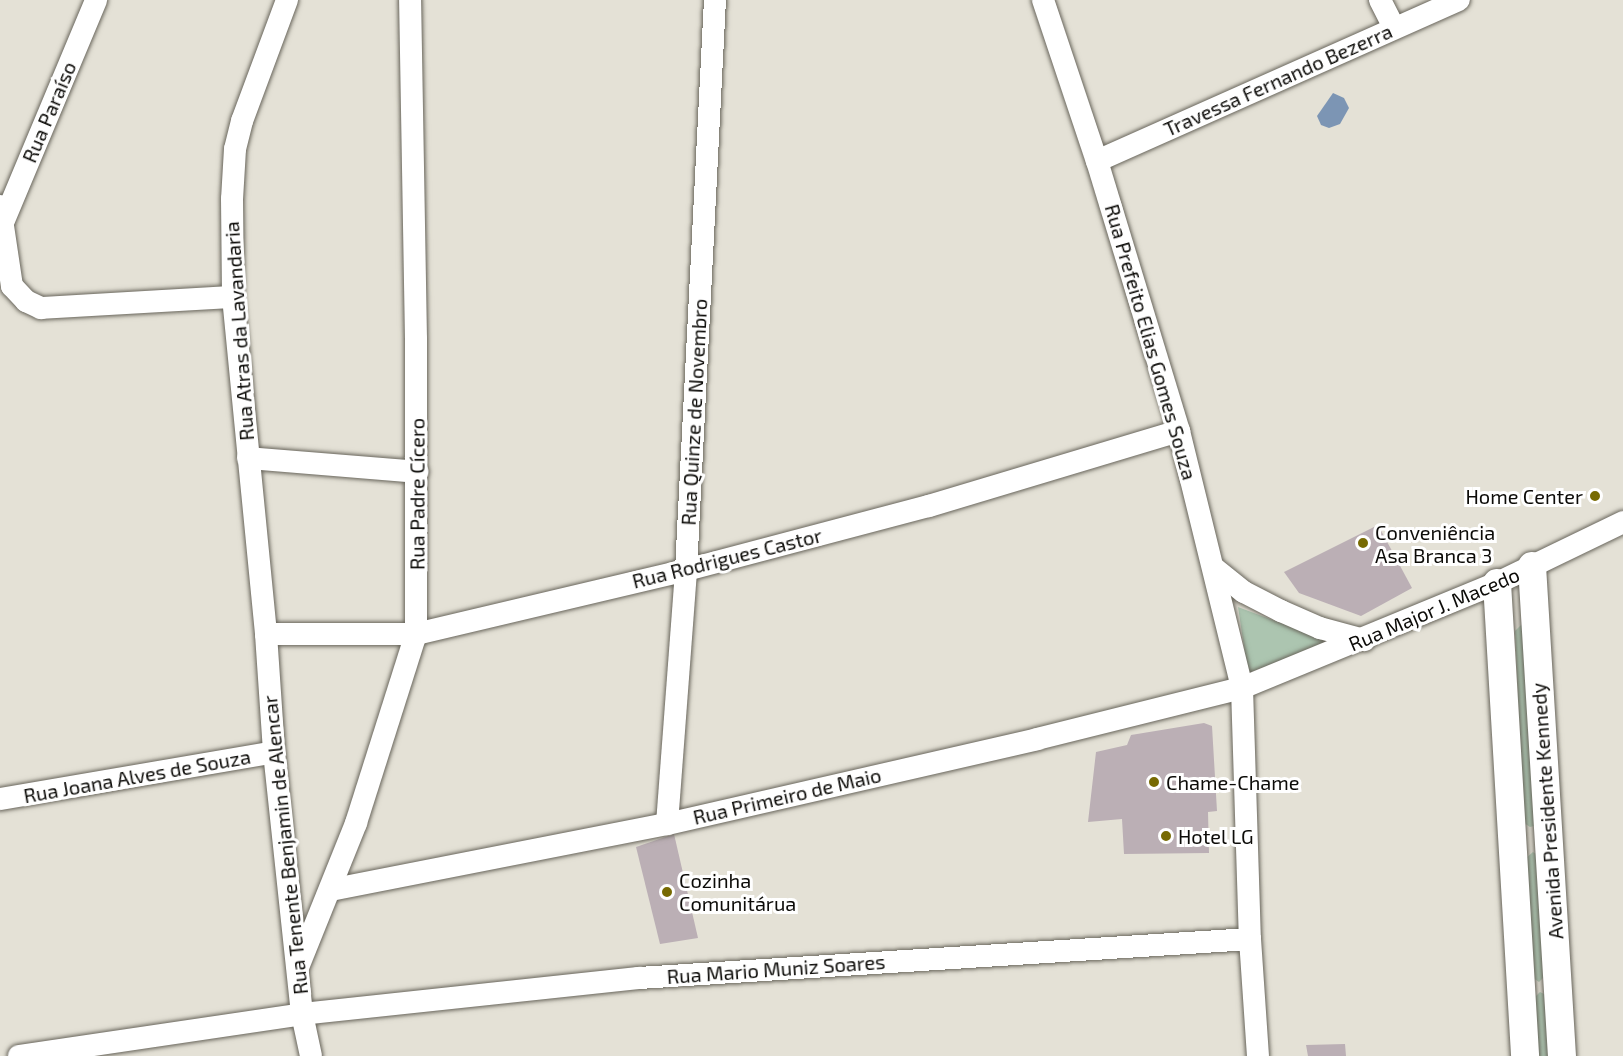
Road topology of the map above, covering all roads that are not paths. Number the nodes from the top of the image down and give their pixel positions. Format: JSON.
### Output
{"nodes":[{"id":1,"x":96,"y":0,"type":"edge"},
{"id":2,"x":287,"y":0,"type":"edge"},
{"id":3,"x":410,"y":0,"type":"edge"},
{"id":4,"x":715,"y":0,"type":"edge"},
{"id":5,"x":1043,"y":0,"type":"edge"},
{"id":6,"x":1380,"y":0,"type":"edge"},
{"id":7,"x":1459,"y":0,"type":"edge"},
{"id":8,"x":1394,"y":27,"type":"junction"},
{"id":9,"x":1097,"y":161,"type":"junction"},
{"id":10,"x":1,"y":215,"type":"edge"},
{"id":11,"x":233,"y":297,"type":"junction"},
{"id":12,"x":1179,"y":431,"type":"junction"},
{"id":13,"x":248,"y":458,"type":"junction"},
{"id":14,"x":417,"y":472,"type":"junction"},
{"id":15,"x":1623,"y":522,"type":"edge"},
{"id":16,"x":1532,"y":566,"type":"junction"},
{"id":17,"x":1214,"y":568,"type":"junction"},
{"id":18,"x":686,"y":570,"type":"junction"},
{"id":19,"x":1497,"y":583,"type":"junction"},
{"id":20,"x":266,"y":634,"type":"junction"},
{"id":21,"x":416,"y":634,"type":"junction"},
{"id":22,"x":1364,"y":640,"type":"junction"},
{"id":23,"x":1242,"y":688,"type":"junction"},
{"id":24,"x":274,"y":752,"type":"junction"},
{"id":25,"x":0,"y":799,"type":"edge"},
{"id":26,"x":667,"y":824,"type":"junction"},
{"id":27,"x":1548,"y":837,"type":"junction"},
{"id":28,"x":1513,"y":839,"type":"junction"},
{"id":29,"x":330,"y":890,"type":"junction"},
{"id":30,"x":1250,"y":939,"type":"junction"},
{"id":31,"x":297,"y":968,"type":"junction"},
{"id":32,"x":302,"y":1014,"type":"junction"},
{"id":33,"x":20,"y":1056,"type":"edge"},
{"id":34,"x":311,"y":1056,"type":"edge"},
{"id":35,"x":1258,"y":1056,"type":"edge"},
{"id":36,"x":1525,"y":1056,"type":"edge"},
{"id":37,"x":1562,"y":1056,"type":"edge"}],
"edges":[{"from":1,"to":10,"type":"street","name":"Rua Paraíso"},
{"from":2,"to":11,"type":"street","name":"Rua Atras da Lavandaria"},
{"from":3,"to":14,"type":"street","name":"Rua Padre Cícero"},
{"from":4,"to":18,"type":"street","name":"Rua Quinze de Novembro"},
{"from":5,"to":9,"type":"street","name":"Rua Prefeito Elias Gomes Souza"},
{"from":6,"to":8,"type":"street"},
{"from":7,"to":8,"type":"street","name":"Travessa Fernando Bezerra"},
{"from":8,"to":9,"type":"street","name":"Travessa Fernando Bezerra"},
{"from":9,"to":12,"type":"street","name":"Rua Prefeito Elias Gomes Souza"},
{"from":10,"to":11,"type":"street"},
{"from":11,"to":13,"type":"street","name":"Rua Atras da Lavandaria"},
{"from":12,"to":17,"type":"street","name":"Rua Prefeito Elias Gomes Souza"},
{"from":12,"to":18,"type":"street","name":"Rua Rodrigues Castor"},
{"from":13,"to":14,"type":"street"},
{"from":13,"to":20,"type":"street","name":"Rua Atras da Lavandaria"},
{"from":14,"to":21,"type":"street","name":"Rua Padre Cícero"},
{"from":15,"to":16,"type":"street","name":"Rua Major J. Macedo"},
{"from":16,"to":19,"type":"street","name":"Rua Major J. Macedo"},
{"from":16,"to":27,"type":"street","name":"Avenida Presidente Kennedy"},
{"from":17,"to":22,"type":"street"},
{"from":17,"to":23,"type":"street","name":"Rua Prefeito Elias Gomes Souza"},
{"from":18,"to":21,"type":"street","name":"Rua Rodrigues Castor"},
{"from":18,"to":26,"type":"street","name":"Rua Quinze de Novembro"},
{"from":19,"to":22,"type":"street","name":"Rua Major J. Macedo"},
{"from":19,"to":28,"type":"street","name":"Avenida Presidente Kennedy"},
{"from":20,"to":21,"type":"street","name":"Rua Rodrigues Castor"},
{"from":20,"to":24,"type":"street","name":"Rua Tenente Benjamin de Alencar"},
{"from":21,"to":29,"type":"street","name":"Rua Padre Cícero"},
{"from":22,"to":23,"type":"street","name":"Rua Major J. Macedo"},
{"from":23,"to":26,"type":"street","name":"Rua Primeiro de Maio"},
{"from":23,"to":30,"type":"street","name":"Rua Prefeito Elias Gomes Souza"},
{"from":24,"to":25,"type":"street","name":"Rua Joana Alves de Souza"},
{"from":24,"to":31,"type":"street","name":"Rua Tenente Benjamin de Alencar"},
{"from":26,"to":29,"type":"street","name":"Rua Primeiro de Maio"},
{"from":27,"to":28,"type":"street"},
{"from":27,"to":37,"type":"street","name":"Avenida Presidente Kennedy"},
{"from":28,"to":36,"type":"street","name":"Avenida Presidente Kennedy"},
{"from":29,"to":31,"type":"street","name":"Rua Padre Cícero"},
{"from":30,"to":32,"type":"street","name":"Rua Mario Muniz Soares"},
{"from":30,"to":35,"type":"street","name":"Rua Prefeito Elias Gomes Souza"},
{"from":31,"to":32,"type":"street","name":"Rua Tenente Benjamin de Alencar"},
{"from":32,"to":33,"type":"street","name":"Rua Mario Muniz Soares"},
{"from":32,"to":34,"type":"street","name":"Rua Tenente Benjamin de Alencar"}]}
